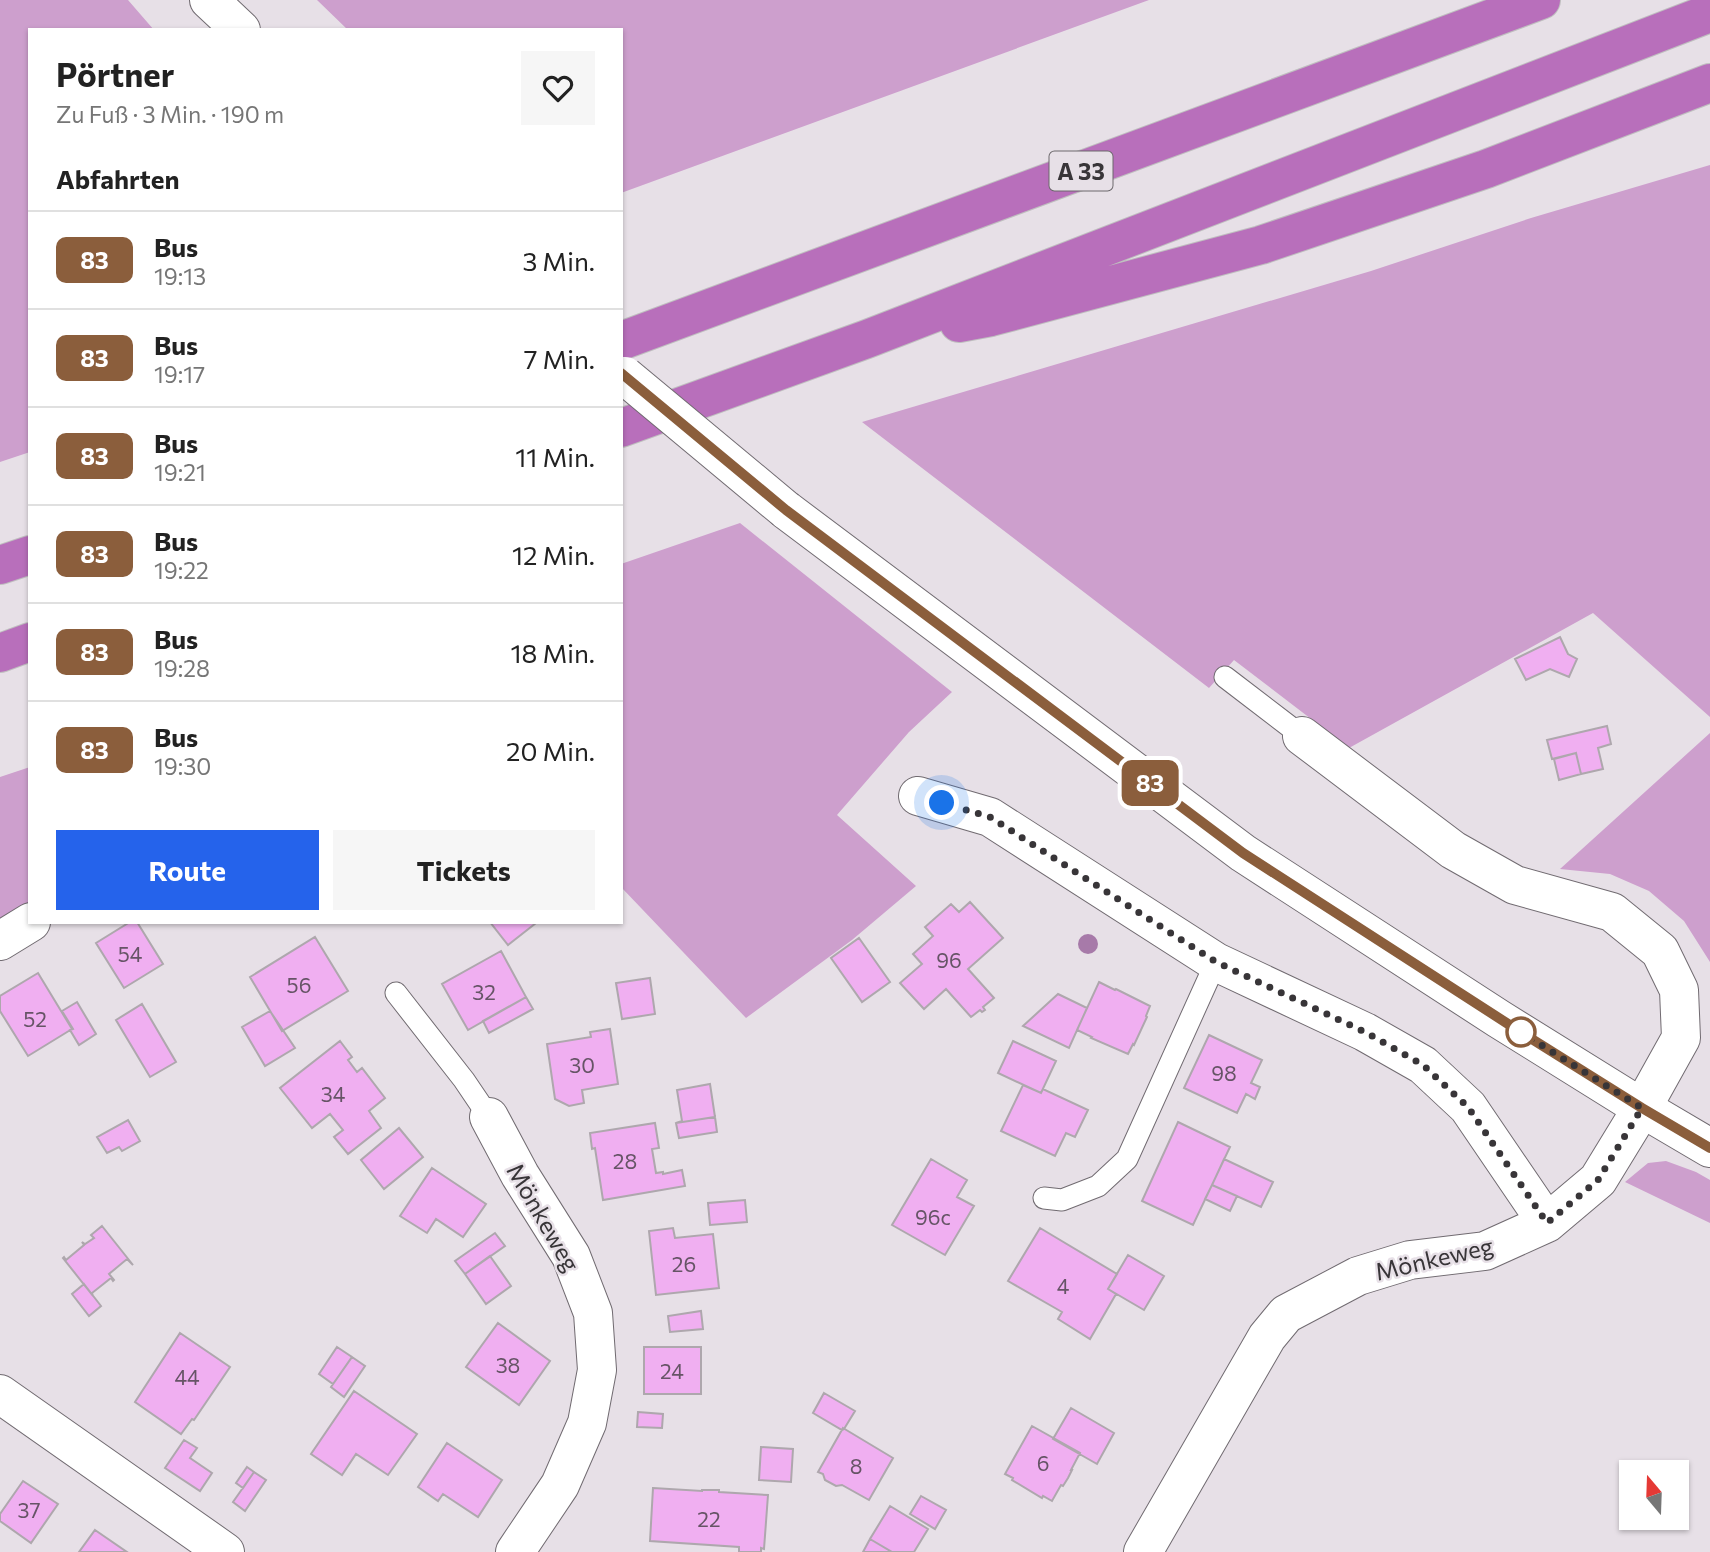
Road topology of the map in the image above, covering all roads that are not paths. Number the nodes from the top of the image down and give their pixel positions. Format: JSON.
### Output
{"nodes":[{"id":1,"x":209,"y":0,"type":"edge"},
{"id":2,"x":1541,"y":0,"type":"edge"},
{"id":3,"x":1710,"y":13,"type":"edge"},
{"id":4,"x":239,"y":28,"type":"edge"},
{"id":5,"x":1710,"y":83,"type":"edge"},
{"id":6,"x":867,"y":339,"type":"junction"},
{"id":7,"x":623,"y":340,"type":"edge"},
{"id":8,"x":623,"y":375,"type":"edge"},
{"id":9,"x":623,"y":427,"type":"edge"},
{"id":10,"x":28,"y":556,"type":"edge"},
{"id":11,"x":0,"y":565,"type":"edge"},
{"id":12,"x":28,"y":643,"type":"edge"},
{"id":13,"x":0,"y":653,"type":"edge"},
{"id":14,"x":1225,"y":677,"type":"dead end"},
{"id":15,"x":1302,"y":736,"type":"joint"},
{"id":16,"x":918,"y":796,"type":"dead end"},
{"id":17,"x":28,"y":924,"type":"edge"},
{"id":18,"x":0,"y":941,"type":"edge"},
{"id":19,"x":1216,"y":962,"type":"junction"},
{"id":20,"x":396,"y":993,"type":"dead end"},
{"id":21,"x":1642,"y":1108,"type":"junction"},
{"id":22,"x":489,"y":1117,"type":"joint"},
{"id":23,"x":1710,"y":1148,"type":"edge"},
{"id":24,"x":1044,"y":1198,"type":"dead end"},
{"id":25,"x":1547,"y":1223,"type":"junction"},
{"id":26,"x":0,"y":1394,"type":"edge"},
{"id":27,"x":225,"y":1552,"type":"edge"},
{"id":28,"x":515,"y":1552,"type":"edge"},
{"id":29,"x":1143,"y":1552,"type":"edge"}],
"edges":[{"from":1,"to":4,"type":"street"},
{"from":2,"to":7,"type":"highway","number":"A 33"},
{"from":3,"to":6,"type":"highway"},
{"from":5,"to":6,"type":"highway"},
{"from":6,"to":9,"type":"highway"},
{"from":8,"to":21,"type":"street","bridge":true},
{"from":10,"to":11,"type":"highway"},
{"from":12,"to":13,"type":"highway"},
{"from":14,"to":15,"type":"lane"},
{"from":15,"to":21,"type":"street","name":"Mönkeweg"},
{"from":16,"to":19,"type":"street"},
{"from":17,"to":18,"type":"street"},
{"from":19,"to":24,"type":"lane"},
{"from":19,"to":25,"type":"street"},
{"from":20,"to":22,"type":"lane"},
{"from":21,"to":23,"type":"street"},
{"from":21,"to":25,"type":"street","name":"Mönkeweg"},
{"from":22,"to":28,"type":"street","name":"Mönkeweg"},
{"from":25,"to":29,"type":"street","name":"Mönkeweg"},
{"from":26,"to":27,"type":"street"}]}
